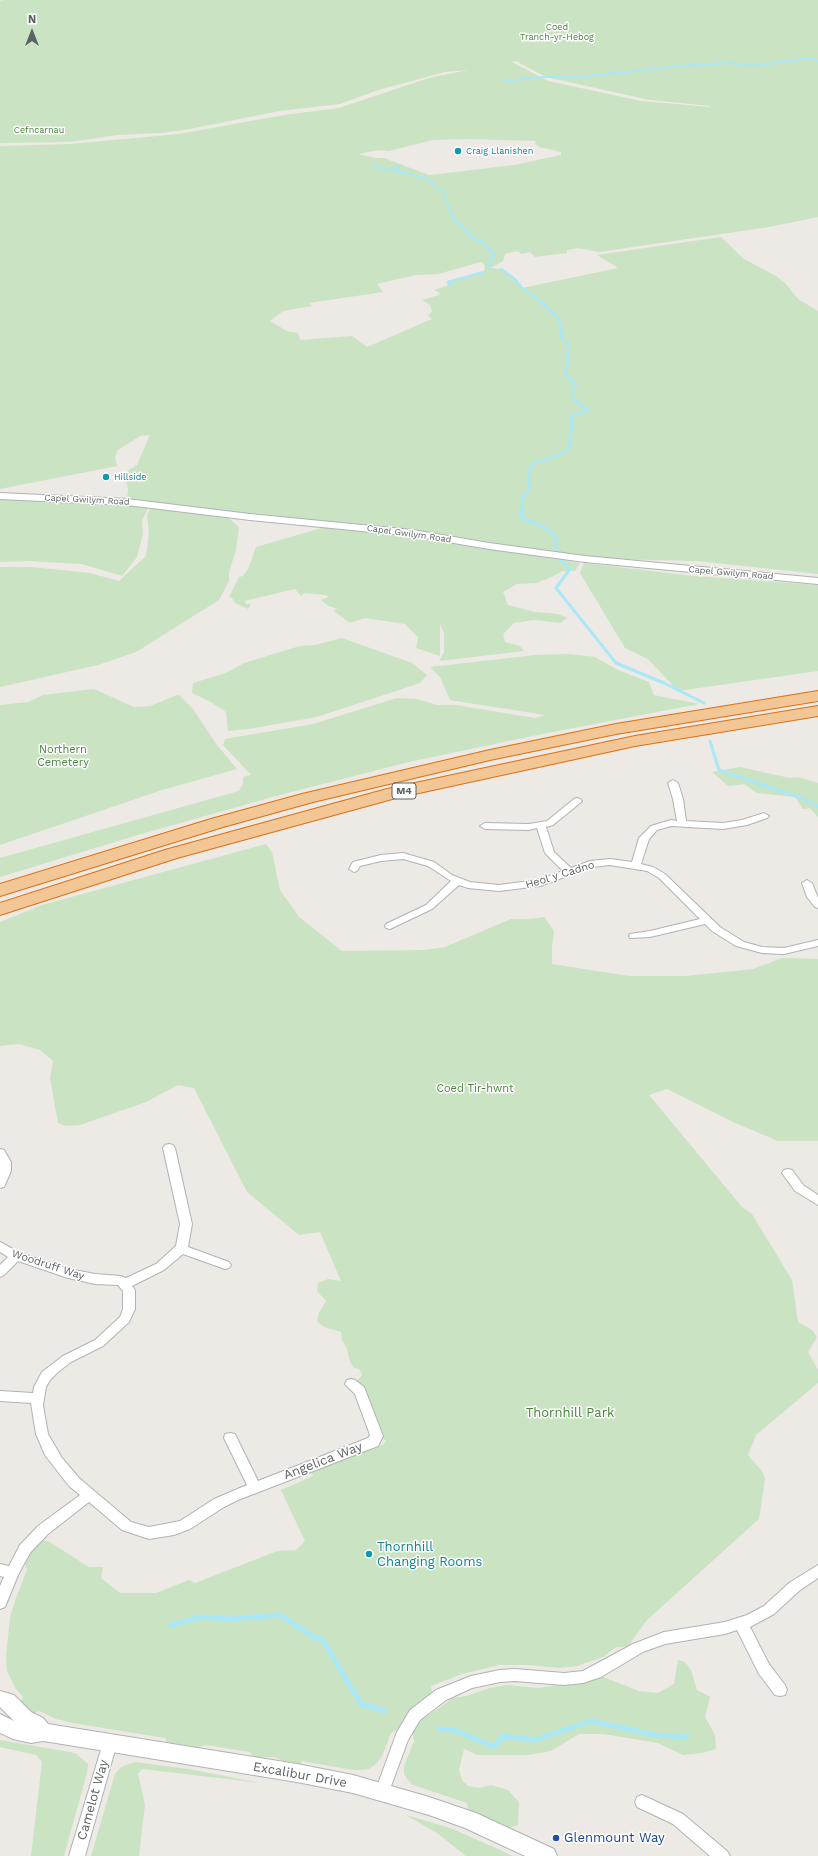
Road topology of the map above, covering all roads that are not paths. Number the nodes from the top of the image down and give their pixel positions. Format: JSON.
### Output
{"nodes":[{"id":1,"x":0,"y":496,"type":"edge"},
{"id":2,"x":818,"y":581,"type":"edge"},
{"id":3,"x":818,"y":696,"type":"edge"},
{"id":4,"x":818,"y":711,"type":"edge"},
{"id":5,"x":672,"y":783,"type":"dead end"},
{"id":6,"x":577,"y":801,"type":"dead end"},
{"id":7,"x":764,"y":816,"type":"dead end"},
{"id":8,"x":682,"y":823,"type":"junction"},
{"id":9,"x":541,"y":825,"type":"junction"},
{"id":10,"x":485,"y":826,"type":"dead end"},
{"id":11,"x":636,"y":865,"type":"junction"},
{"id":12,"x":354,"y":869,"type":"dead end"},
{"id":13,"x":570,"y":872,"type":"junction"},
{"id":14,"x":458,"y":881,"type":"junction"},
{"id":15,"x":807,"y":883,"type":"dead end"},
{"id":16,"x":0,"y":890,"type":"edge"},
{"id":17,"x":818,"y":906,"type":"edge"},
{"id":18,"x":0,"y":908,"type":"edge"},
{"id":19,"x":707,"y":920,"type":"junction"},
{"id":20,"x":390,"y":926,"type":"dead end"},
{"id":21,"x":634,"y":936,"type":"dead end"},
{"id":22,"x":818,"y":943,"type":"edge"},
{"id":23,"x":169,"y":1148,"type":"dead end"},
{"id":24,"x":0,"y":1153,"type":"edge"},
{"id":25,"x":788,"y":1173,"type":"dead end"},
{"id":26,"x":0,"y":1184,"type":"edge"},
{"id":27,"x":818,"y":1201,"type":"edge"},
{"id":28,"x":0,"y":1246,"type":"edge"},
{"id":29,"x":181,"y":1249,"type":"junction"},
{"id":30,"x":16,"y":1256,"type":"junction"},
{"id":31,"x":225,"y":1265,"type":"dead end"},
{"id":32,"x":0,"y":1272,"type":"edge"},
{"id":33,"x":125,"y":1284,"type":"junction"},
{"id":34,"x":351,"y":1384,"type":"dead end"},
{"id":35,"x":0,"y":1396,"type":"edge"},
{"id":36,"x":37,"y":1398,"type":"junction"},
{"id":37,"x":230,"y":1438,"type":"dead end"},
{"id":38,"x":255,"y":1488,"type":"junction"},
{"id":39,"x":89,"y":1495,"type":"junction"},
{"id":40,"x":818,"y":1571,"type":"edge"},
{"id":41,"x":6,"y":1572,"type":"edge"},
{"id":42,"x":0,"y":1603,"type":"edge"},
{"id":43,"x":741,"y":1624,"type":"junction"},
{"id":44,"x":780,"y":1690,"type":"dead end"},
{"id":45,"x":0,"y":1699,"type":"edge"},
{"id":46,"x":0,"y":1723,"type":"edge"},
{"id":47,"x":43,"y":1732,"type":"junction"},
{"id":48,"x":110,"y":1743,"type":"junction"},
{"id":49,"x":382,"y":1792,"type":"junction"},
{"id":50,"x":642,"y":1802,"type":"dead end"},
{"id":51,"x":77,"y":1856,"type":"edge"},
{"id":52,"x":547,"y":1856,"type":"edge"},
{"id":53,"x":722,"y":1856,"type":"edge"}],
"edges":[{"from":1,"to":2,"type":"street","name":"Capel Gwilym Road"},
{"from":3,"to":16,"type":"highway","number":"M4"},
{"from":4,"to":18,"type":"highway","number":"M4"},
{"from":5,"to":8,"type":"street"},
{"from":6,"to":9,"type":"street"},
{"from":7,"to":8,"type":"street"},
{"from":8,"to":11,"type":"street"},
{"from":9,"to":10,"type":"street"},
{"from":9,"to":13,"type":"street"},
{"from":11,"to":13,"type":"street","name":"Heol y Cadno"},
{"from":11,"to":19,"type":"street","name":"Heol y Cadno"},
{"from":12,"to":14,"type":"street","name":"Heol y Cadno"},
{"from":13,"to":14,"type":"street","name":"Heol y Cadno"},
{"from":14,"to":20,"type":"street"},
{"from":15,"to":17,"type":"street"},
{"from":19,"to":21,"type":"street"},
{"from":19,"to":22,"type":"street","name":"Heol y Cadno"},
{"from":23,"to":29,"type":"street"},
{"from":24,"to":26,"type":"street"},
{"from":25,"to":27,"type":"street"},
{"from":28,"to":30,"type":"street","name":"Woodruff Way"},
{"from":29,"to":31,"type":"street"},
{"from":29,"to":33,"type":"street"},
{"from":30,"to":32,"type":"street"},
{"from":30,"to":33,"type":"street","name":"Woodruff Way"},
{"from":33,"to":36,"type":"street","name":"Angelica Way"},
{"from":34,"to":38,"type":"street","name":"Angelica Way"},
{"from":35,"to":36,"type":"street"},
{"from":36,"to":39,"type":"street","name":"Angelica Way"},
{"from":37,"to":38,"type":"street"},
{"from":38,"to":39,"type":"street","name":"Angelica Way"},
{"from":39,"to":41,"type":"street"},
{"from":40,"to":43,"type":"street"},
{"from":41,"to":42,"type":"street"},
{"from":43,"to":44,"type":"street"},
{"from":43,"to":49,"type":"street"},
{"from":45,"to":47,"type":"street","name":"Excalibur Drive"},
{"from":46,"to":47,"type":"street","name":"Excalibur Drive"},
{"from":47,"to":48,"type":"street","name":"Excalibur Drive"},
{"from":48,"to":49,"type":"street","name":"Excalibur Drive"},
{"from":48,"to":51,"type":"street","name":"Camelot Way"},
{"from":49,"to":52,"type":"street","name":"Excalibur Drive"},
{"from":50,"to":53,"type":"street"}]}
